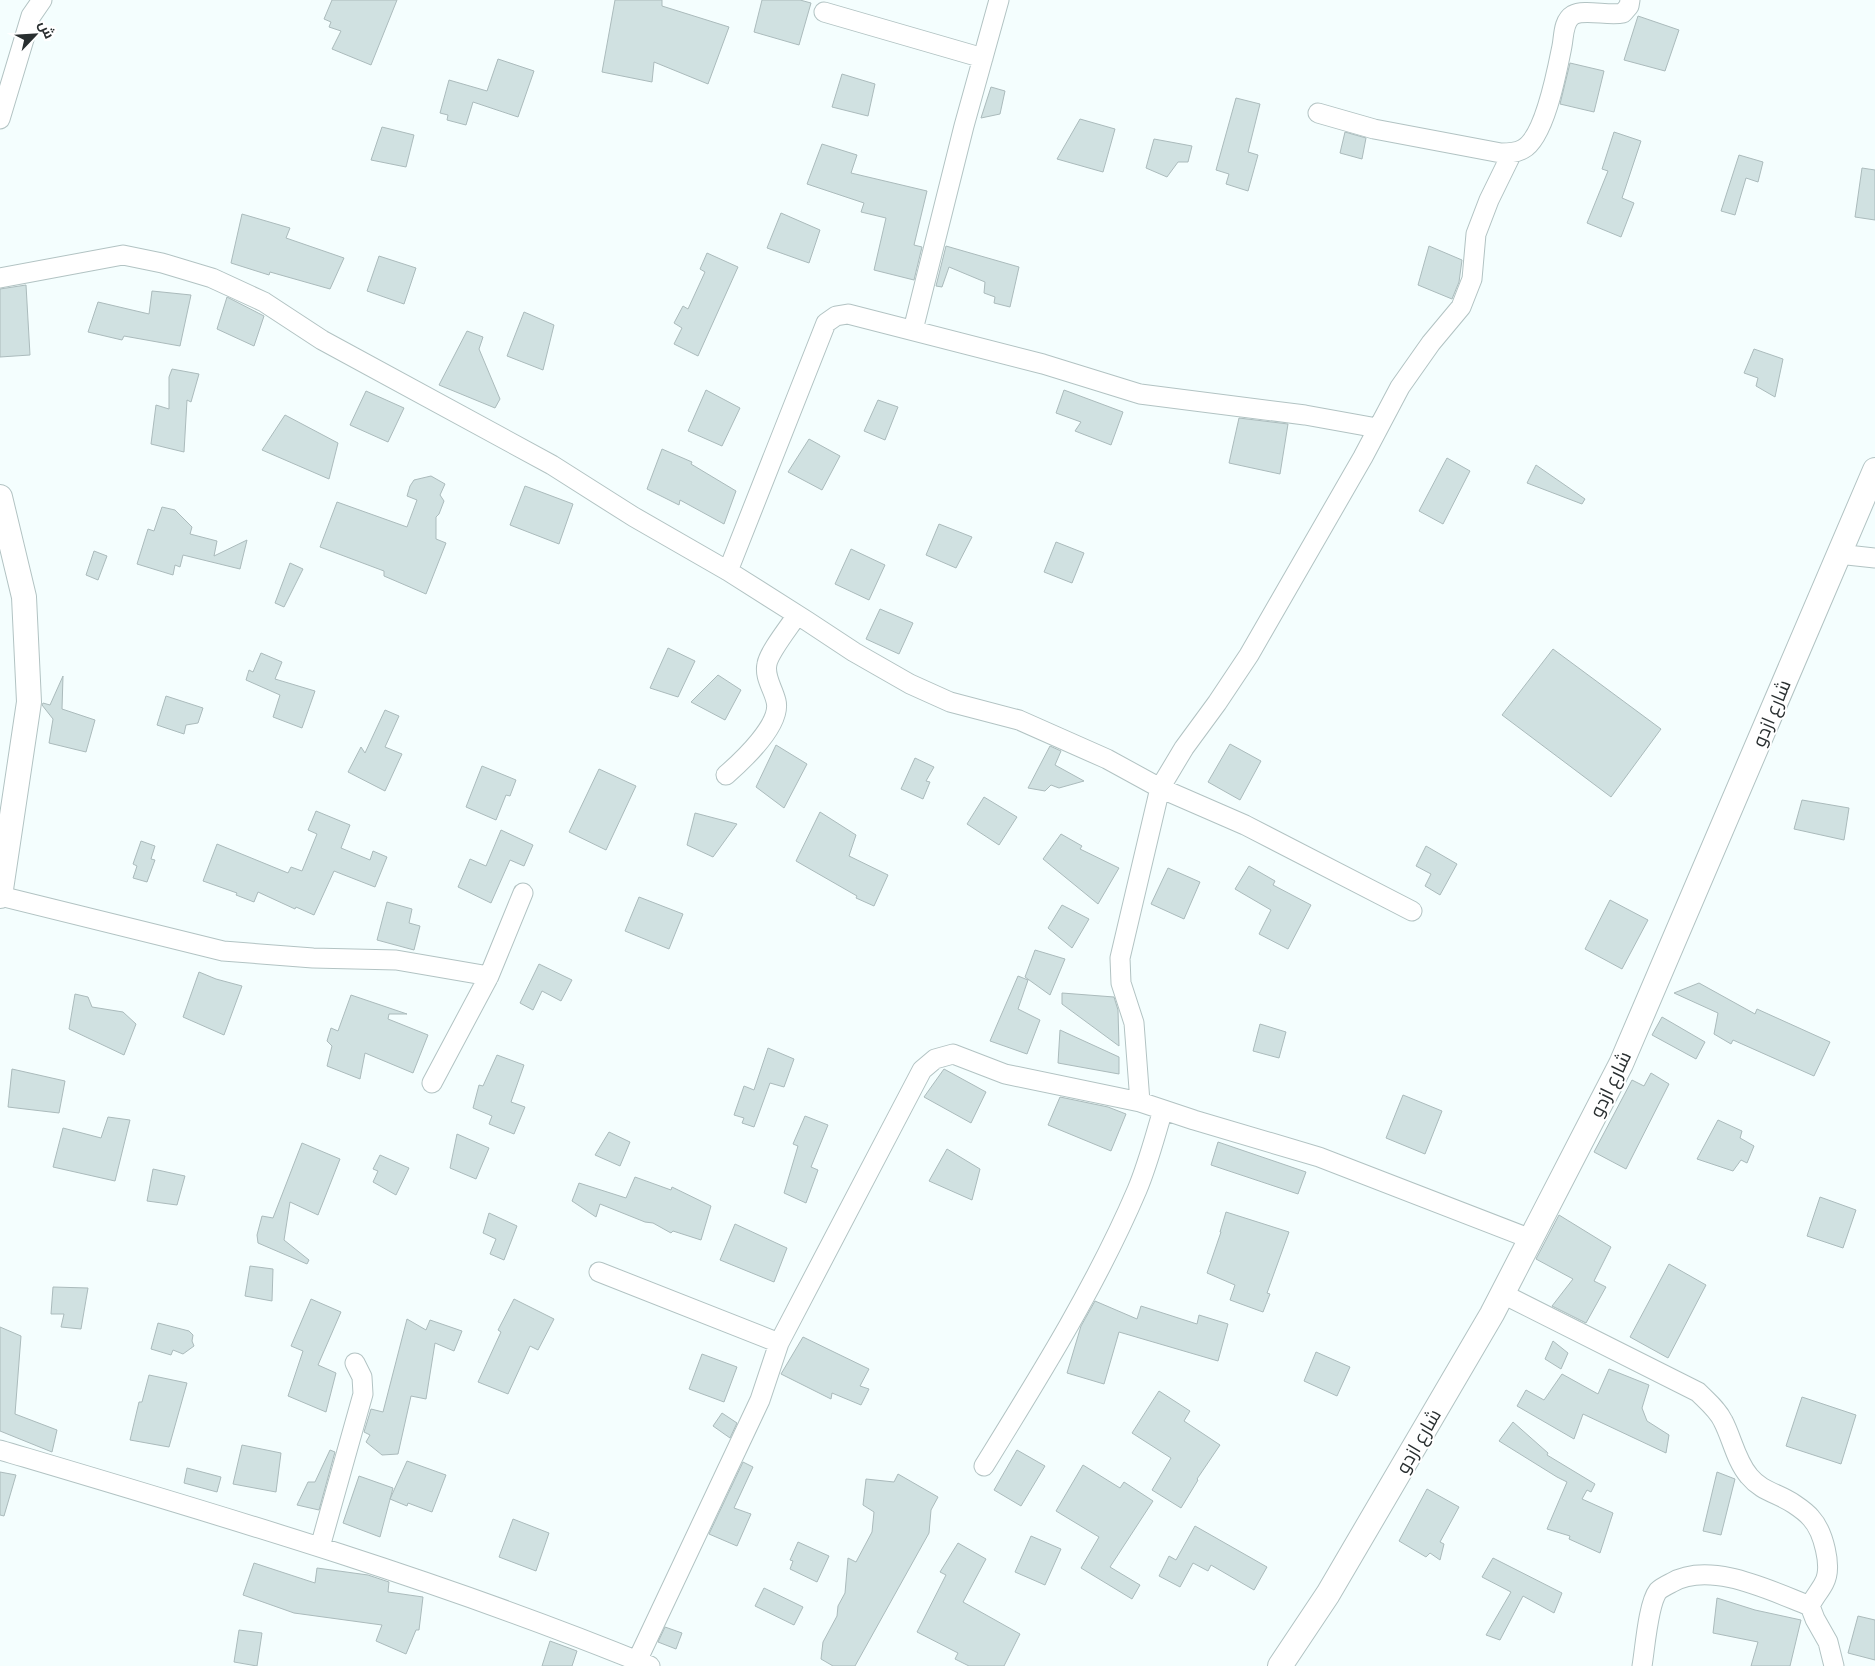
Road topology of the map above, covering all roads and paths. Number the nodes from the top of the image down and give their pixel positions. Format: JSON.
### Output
{"nodes":[{"id":1,"x":42,"y":0,"type":"edge"},
{"id":2,"x":999,"y":0,"type":"edge"},
{"id":3,"x":1630,"y":0,"type":"edge"},
{"id":4,"x":824,"y":12,"type":"dead end"},
{"id":5,"x":983,"y":58,"type":"junction"},
{"id":6,"x":1318,"y":113,"type":"dead end"},
{"id":7,"x":0,"y":119,"type":"edge"},
{"id":8,"x":1512,"y":153,"type":"junction"},
{"id":9,"x":0,"y":278,"type":"edge"},
{"id":10,"x":913,"y":330,"type":"junction"},
{"id":11,"x":1377,"y":428,"type":"junction"},
{"id":12,"x":1875,"y":470,"type":"edge"},
{"id":13,"x":0,"y":497,"type":"edge"},
{"id":14,"x":1838,"y":554,"type":"junction"},
{"id":15,"x":1875,"y":558,"type":"edge"},
{"id":16,"x":728,"y":571,"type":"junction"},
{"id":17,"x":797,"y":615,"type":"junction"},
{"id":18,"x":726,"y":775,"type":"dead end"},
{"id":19,"x":1160,"y":788,"type":"junction"},
{"id":20,"x":523,"y":894,"type":"dead end"},
{"id":21,"x":0,"y":896,"type":"edge"},
{"id":22,"x":1412,"y":911,"type":"dead end"},
{"id":23,"x":489,"y":976,"type":"junction"},
{"id":24,"x":432,"y":1083,"type":"dead end"},
{"id":25,"x":1140,"y":1102,"type":"junction"},
{"id":26,"x":1163,"y":1110,"type":"junction"},
{"id":27,"x":1531,"y":1240,"type":"junction"},
{"id":28,"x":599,"y":1272,"type":"dead end"},
{"id":29,"x":1502,"y":1294,"type":"junction"},
{"id":30,"x":779,"y":1343,"type":"junction"},
{"id":31,"x":355,"y":1363,"type":"dead end"},
{"id":32,"x":0,"y":1450,"type":"edge"},
{"id":33,"x":984,"y":1466,"type":"dead end"},
{"id":34,"x":320,"y":1547,"type":"junction"},
{"id":35,"x":1810,"y":1606,"type":"junction"},
{"id":36,"x":644,"y":1663,"type":"edge"},
{"id":37,"x":1280,"y":1666,"type":"edge"},
{"id":38,"x":1642,"y":1666,"type":"edge"},
{"id":39,"x":1834,"y":1666,"type":"edge"}],
"edges":[{"from":1,"to":7,"type":"street"},
{"from":2,"to":5,"type":"street"},
{"from":3,"to":8,"type":"street"},
{"from":4,"to":5,"type":"street"},
{"from":5,"to":10,"type":"street"},
{"from":6,"to":8,"type":"street"},
{"from":8,"to":11,"type":"street"},
{"from":9,"to":16,"type":"street"},
{"from":10,"to":11,"type":"street"},
{"from":10,"to":16,"type":"street"},
{"from":11,"to":19,"type":"street"},
{"from":12,"to":14,"type":"street","name":"شارع ازدو"},
{"from":13,"to":21,"type":"street"},
{"from":14,"to":15,"type":"street"},
{"from":14,"to":27,"type":"street","name":"شارع ازدو"},
{"from":16,"to":17,"type":"street"},
{"from":17,"to":18,"type":"street"},
{"from":17,"to":19,"type":"street"},
{"from":19,"to":22,"type":"street"},
{"from":19,"to":25,"type":"street"},
{"from":20,"to":23,"type":"street"},
{"from":21,"to":23,"type":"street"},
{"from":23,"to":24,"type":"street"},
{"from":25,"to":26,"type":"street"},
{"from":25,"to":30,"type":"street"},
{"from":26,"to":27,"type":"street"},
{"from":26,"to":33,"type":"street"},
{"from":27,"to":29,"type":"street","name":"شارع ازدو"},
{"from":28,"to":30,"type":"street"},
{"from":29,"to":35,"type":"street"},
{"from":29,"to":37,"type":"street","name":"شارع ازدو"},
{"from":30,"to":36,"type":"street"},
{"from":31,"to":34,"type":"street"},
{"from":32,"to":34,"type":"street"},
{"from":34,"to":36,"type":"street"},
{"from":35,"to":38,"type":"street"},
{"from":35,"to":39,"type":"street"}]}
